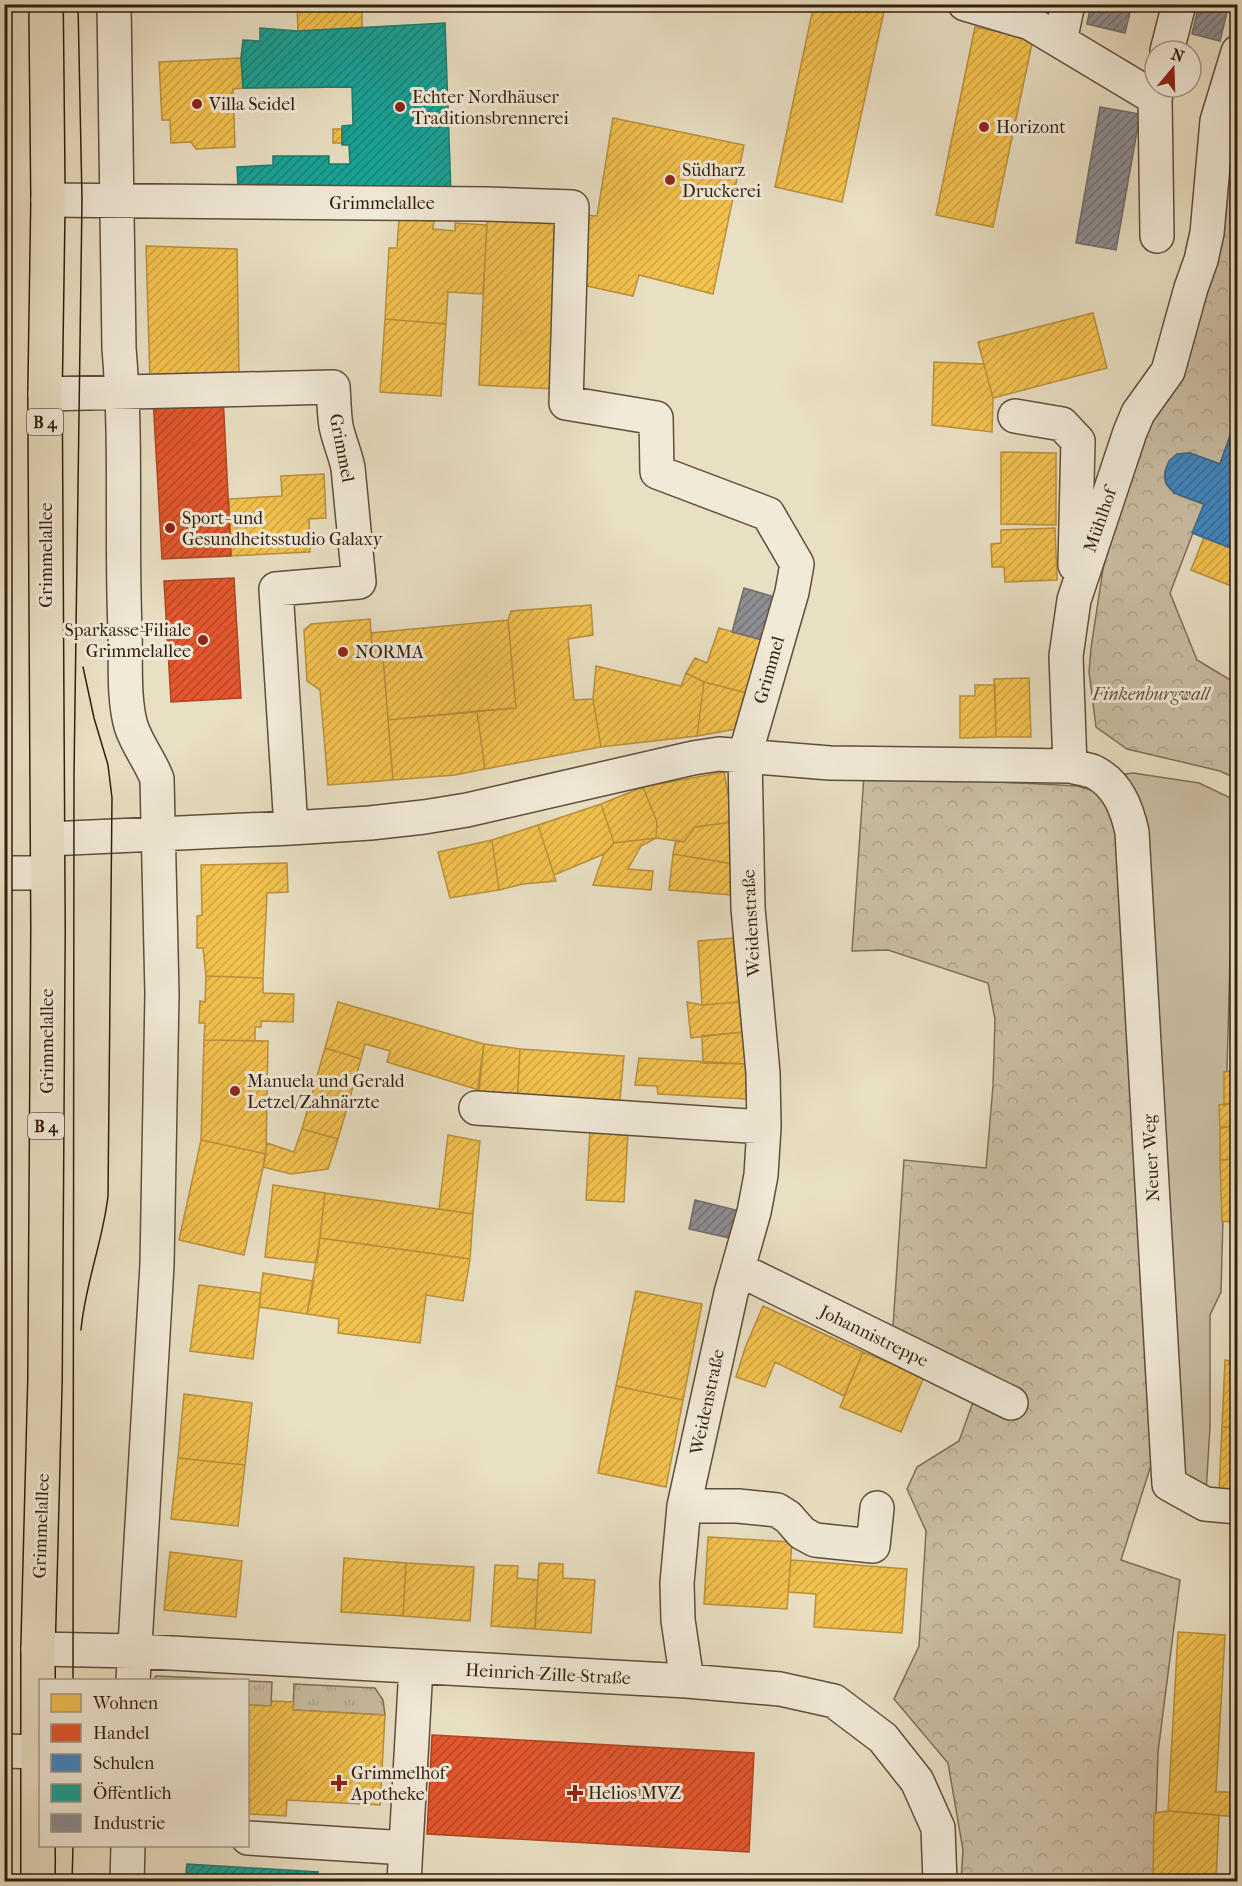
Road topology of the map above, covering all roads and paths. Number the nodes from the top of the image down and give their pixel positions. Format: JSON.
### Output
{"nodes":[{"id":1,"x":46,"y":4,"type":"edge"},
{"id":2,"x":114,"y":4,"type":"edge"},
{"id":3,"x":965,"y":4,"type":"edge"},
{"id":4,"x":1068,"y":4,"type":"edge"},
{"id":5,"x":1179,"y":4,"type":"edge"},
{"id":6,"x":1170,"y":39,"type":"edge"},
{"id":7,"x":1060,"y":41,"type":"junction"},
{"id":8,"x":1238,"y":52,"type":"edge"},
{"id":9,"x":1143,"y":85,"type":"edge"},
{"id":10,"x":1157,"y":99,"type":"edge"},
{"id":11,"x":48,"y":200,"type":"junction"},
{"id":12,"x":118,"y":200,"type":"junction"},
{"id":13,"x":572,"y":207,"type":"joint"},
{"id":14,"x":1157,"y":236,"type":"dead end"},
{"id":15,"x":123,"y":392,"type":"junction"},
{"id":16,"x":45,"y":394,"type":"junction"},
{"id":17,"x":1015,"y":416,"type":"dead end"},
{"id":18,"x":1074,"y":600,"type":"junction"},
{"id":19,"x":745,"y":755,"type":"junction"},
{"id":20,"x":1082,"y":769,"type":"junction"},
{"id":21,"x":291,"y":828,"type":"junction"},
{"id":22,"x":159,"y":834,"type":"junction"},
{"id":23,"x":48,"y":839,"type":"junction"},
{"id":24,"x":4,"y":873,"type":"edge"},
{"id":25,"x":48,"y":873,"type":"junction"},
{"id":26,"x":476,"y":1108,"type":"dead end"},
{"id":27,"x":764,"y":1127,"type":"junction"},
{"id":28,"x":738,"y":1269,"type":"junction"},
{"id":29,"x":1011,"y":1403,"type":"dead end"},
{"id":30,"x":684,"y":1506,"type":"junction"},
{"id":31,"x":1238,"y":1507,"type":"edge"},
{"id":32,"x":877,"y":1508,"type":"dead end"},
{"id":33,"x":38,"y":1648,"type":"junction"},
{"id":34,"x":134,"y":1666,"type":"edge"},
{"id":35,"x":416,"y":1667,"type":"junction"},
{"id":36,"x":687,"y":1681,"type":"junction"},
{"id":37,"x":4,"y":1751,"type":"edge"},
{"id":38,"x":38,"y":1752,"type":"junction"},
{"id":39,"x":249,"y":1838,"type":"edge"},
{"id":40,"x":128,"y":1847,"type":"edge"},
{"id":41,"x":405,"y":1848,"type":"junction"},
{"id":42,"x":38,"y":1881,"type":"edge"},
{"id":43,"x":127,"y":1881,"type":"edge"},
{"id":44,"x":404,"y":1881,"type":"edge"},
{"id":45,"x":940,"y":1881,"type":"edge"}],
"edges":[{"from":1,"to":11,"type":"main road","name":"Grimmelallee","number":"B 4"},
{"from":2,"to":12,"type":"street"},
{"from":3,"to":7,"type":"street"},
{"from":4,"to":7,"type":"street"},
{"from":5,"to":6,"type":"street"},
{"from":7,"to":9,"type":"street"},
{"from":8,"to":18,"type":"street","name":"Mühlhof"},
{"from":10,"to":14,"type":"street"},
{"from":11,"to":12,"type":"street","name":"Grimmelallee"},
{"from":11,"to":16,"type":"main road","name":"Grimmelallee","number":"B 4"},
{"from":12,"to":13,"type":"street","name":"Grimmelallee"},
{"from":12,"to":15,"type":"street"},
{"from":13,"to":19,"type":"street","name":"Grimmel"},
{"from":15,"to":16,"type":"street","name":"Grimmel"},
{"from":15,"to":21,"type":"street","name":"Grimmel"},
{"from":15,"to":22,"type":"street"},
{"from":16,"to":23,"type":"main road","name":"Grimmelallee","number":"B 4"},
{"from":17,"to":18,"type":"street"},
{"from":18,"to":20,"type":"street","name":"Mühlhof"},
{"from":19,"to":20,"type":"street"},
{"from":19,"to":21,"type":"street"},
{"from":19,"to":27,"type":"street","name":"Weidenstraße"},
{"from":20,"to":31,"type":"street","name":"Neuer Weg"},
{"from":21,"to":22,"type":"street"},
{"from":22,"to":23,"type":"street"},
{"from":22,"to":34,"type":"street"},
{"from":23,"to":25,"type":"main road","name":"Grimmelallee","number":"B 4"},
{"from":24,"to":25,"type":"street"},
{"from":25,"to":33,"type":"main road","name":"Grimmelallee","number":"B 4"},
{"from":26,"to":27,"type":"street"},
{"from":27,"to":28,"type":"street","name":"Weidenstraße"},
{"from":28,"to":29,"type":"street","name":"Johannistreppe"},
{"from":28,"to":30,"type":"street","name":"Weidenstraße"},
{"from":30,"to":32,"type":"street"},
{"from":30,"to":36,"type":"street","name":"Weidenstraße"},
{"from":33,"to":34,"type":"street","name":"Heinrich-Zille-Straße"},
{"from":33,"to":38,"type":"main road","name":"Grimmelallee","number":"B 4"},
{"from":34,"to":35,"type":"street","name":"Heinrich-Zille-Straße"},
{"from":35,"to":36,"type":"street","name":"Heinrich-Zille-Straße"},
{"from":35,"to":41,"type":"street"},
{"from":36,"to":45,"type":"street","name":"Heinrich-Zille-Straße"},
{"from":37,"to":38,"type":"street"},
{"from":38,"to":42,"type":"main road","name":"Grimmelallee","number":"B 4"},
{"from":39,"to":41,"type":"street"},
{"from":40,"to":43,"type":"street"},
{"from":41,"to":44,"type":"street"}]}
